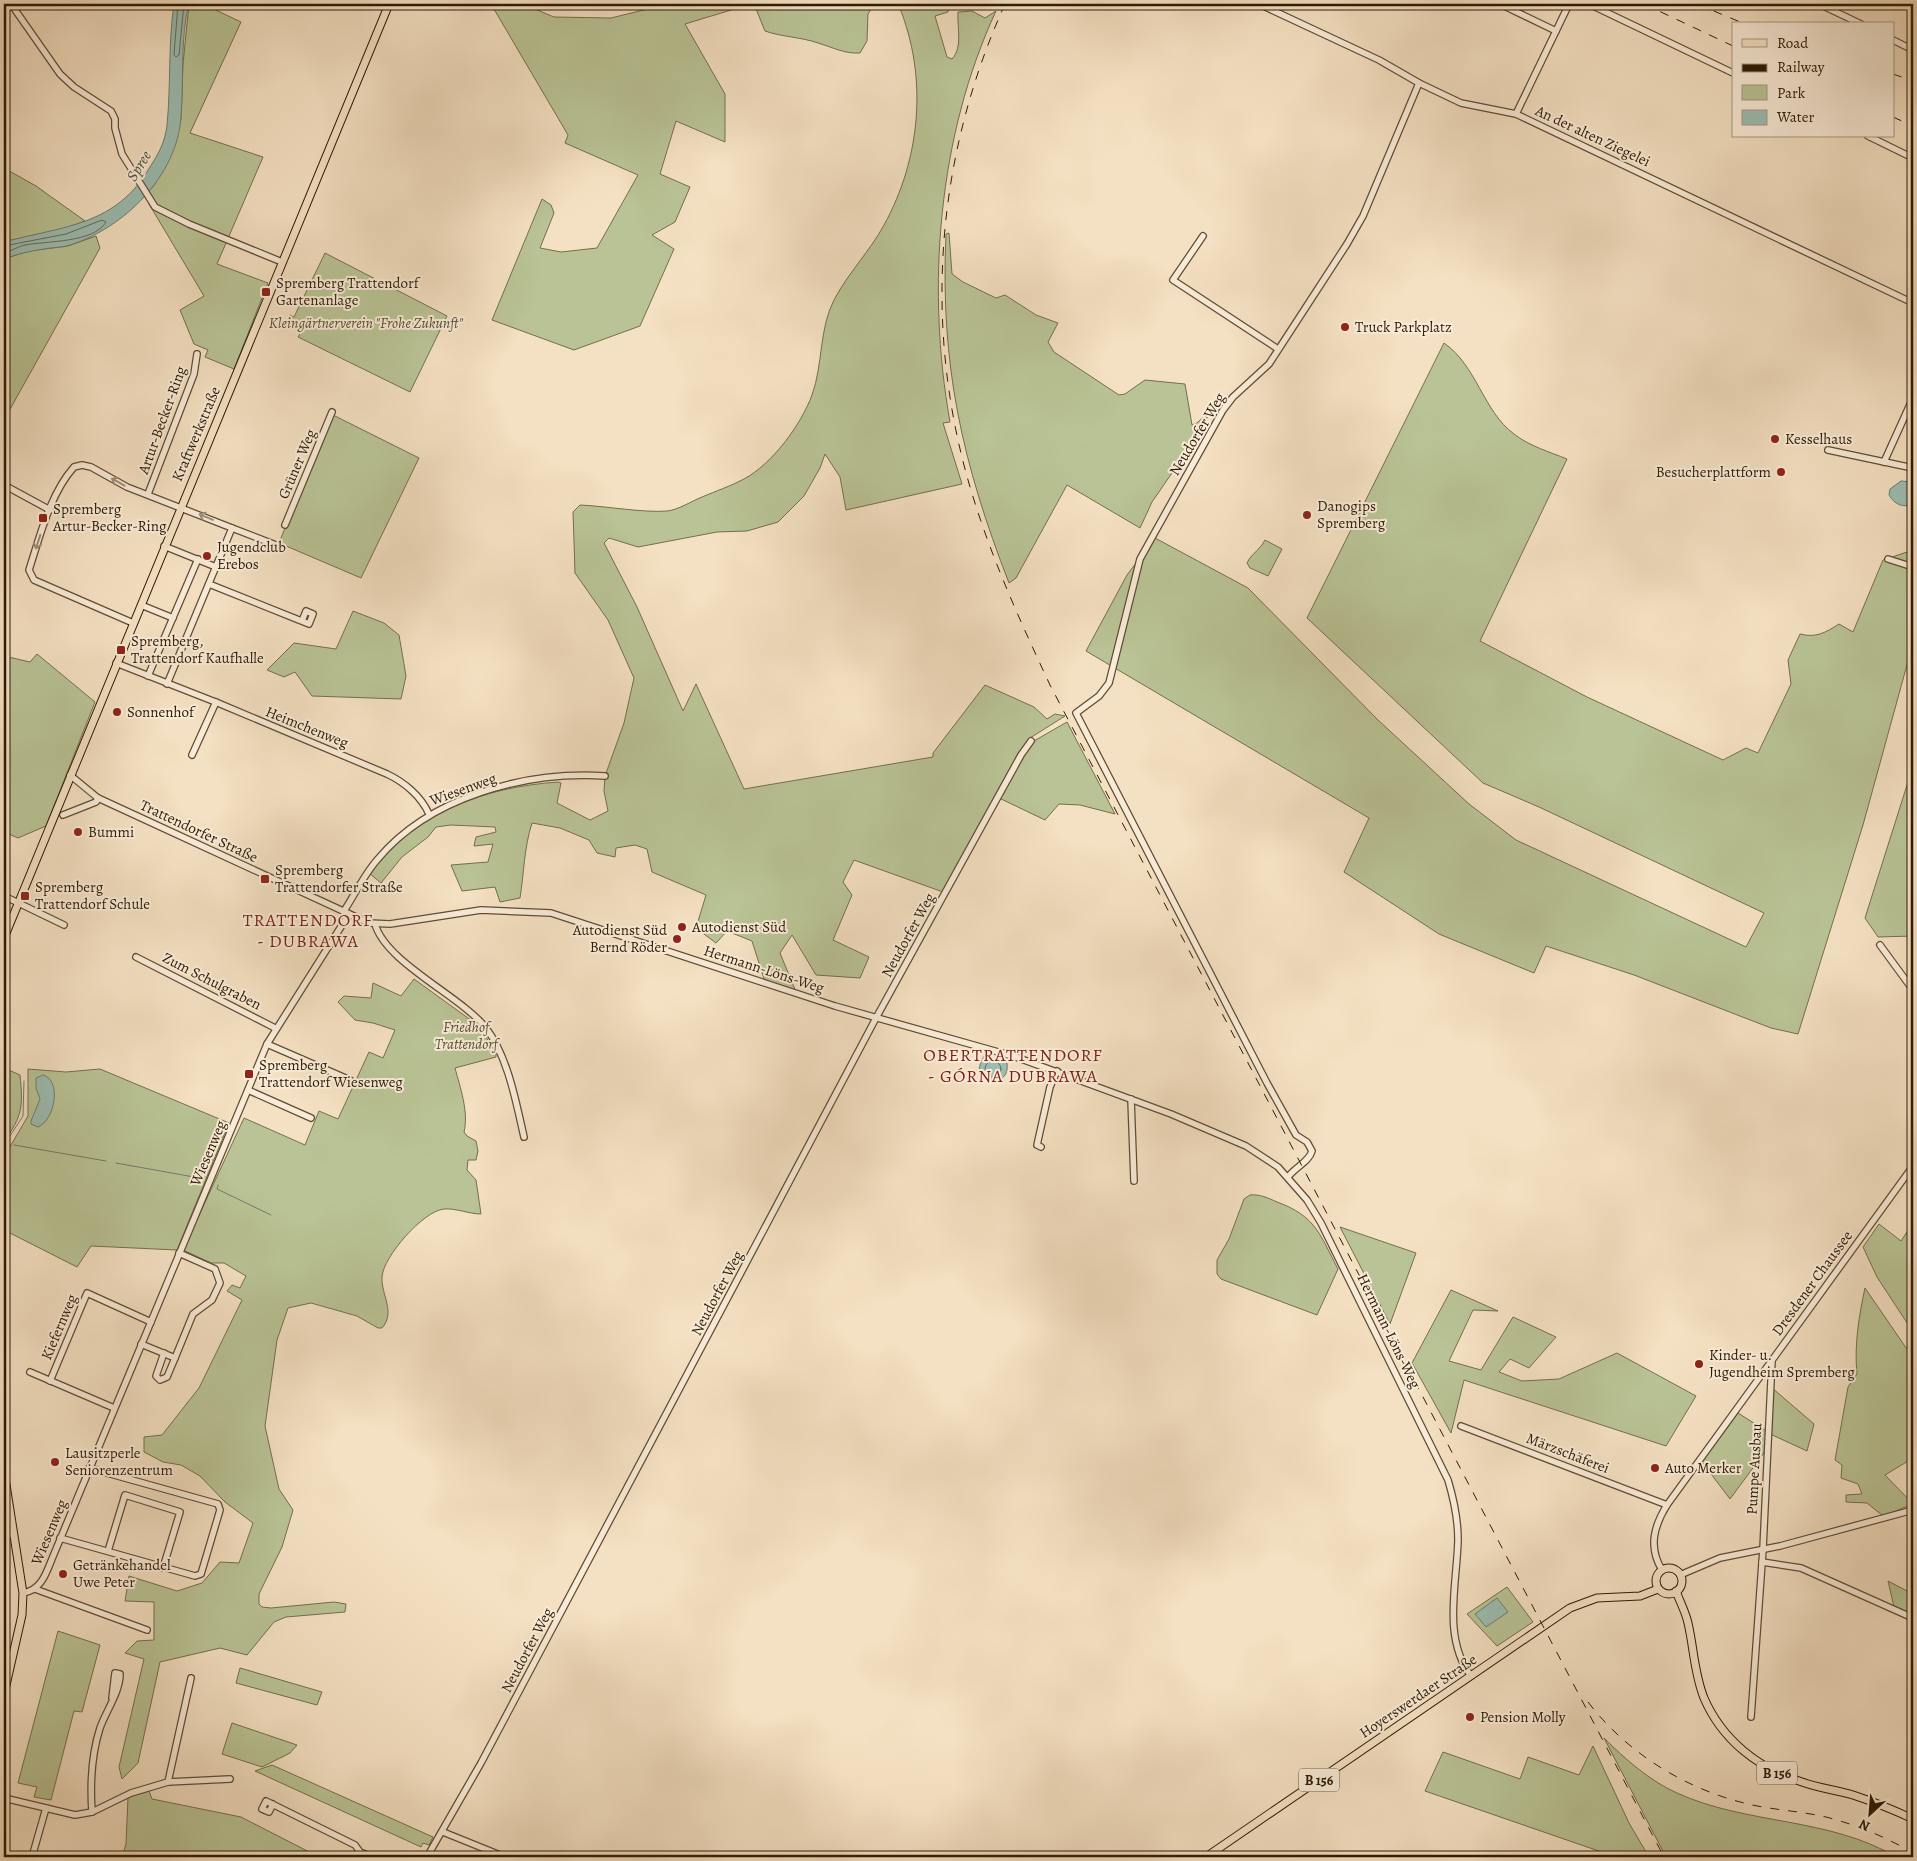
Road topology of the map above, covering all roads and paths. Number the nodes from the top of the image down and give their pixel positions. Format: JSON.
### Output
{"nodes":[{"id":1,"x":11,"y":4,"type":"edge"},
{"id":2,"x":389,"y":4,"type":"edge"},
{"id":3,"x":1259,"y":4,"type":"edge"},
{"id":4,"x":1500,"y":4,"type":"edge"},
{"id":5,"x":1569,"y":4,"type":"edge"},
{"id":6,"x":1590,"y":4,"type":"edge"},
{"id":7,"x":1819,"y":4,"type":"edge"},
{"id":8,"x":1857,"y":22,"type":"edge"},
{"id":9,"x":1556,"y":31,"type":"junction"},
{"id":10,"x":1894,"y":40,"type":"edge"},
{"id":11,"x":1913,"y":50,"type":"edge"},
{"id":12,"x":1732,"y":73,"type":"edge"},
{"id":13,"x":1419,"y":83,"type":"junction"},
{"id":14,"x":1516,"y":114,"type":"junction"},
{"id":15,"x":1872,"y":138,"type":"edge"},
{"id":16,"x":1913,"y":158,"type":"edge"},
{"id":17,"x":1203,"y":236,"type":"dead end"},
{"id":18,"x":282,"y":262,"type":"junction"},
{"id":19,"x":1913,"y":303,"type":"edge"},
{"id":20,"x":1278,"y":349,"type":"junction"},
{"id":21,"x":197,"y":354,"type":"dead end"},
{"id":22,"x":1913,"y":398,"type":"edge"},
{"id":23,"x":332,"y":412,"type":"dead end"},
{"id":24,"x":1828,"y":450,"type":"dead end"},
{"id":25,"x":1884,"y":462,"type":"junction"},
{"id":26,"x":1913,"y":468,"type":"edge"},
{"id":27,"x":4,"y":485,"type":"edge"},
{"id":28,"x":148,"y":494,"type":"junction"},
{"id":29,"x":181,"y":506,"type":"junction"},
{"id":30,"x":50,"y":510,"type":"junction"},
{"id":31,"x":285,"y":525,"type":"dead end"},
{"id":32,"x":232,"y":528,"type":"junction"},
{"id":33,"x":276,"y":545,"type":"dead end"},
{"id":34,"x":164,"y":546,"type":"junction"},
{"id":35,"x":198,"y":559,"type":"junction"},
{"id":36,"x":1888,"y":559,"type":"dead end"},
{"id":37,"x":216,"y":567,"type":"junction"},
{"id":38,"x":1913,"y":567,"type":"edge"},
{"id":39,"x":209,"y":584,"type":"junction"},
{"id":40,"x":140,"y":605,"type":"junction"},
{"id":41,"x":174,"y":618,"type":"junction"},
{"id":42,"x":302,"y":621,"type":"dead end"},
{"id":43,"x":133,"y":623,"type":"junction"},
{"id":44,"x":116,"y":664,"type":"junction"},
{"id":45,"x":148,"y":676,"type":"junction"},
{"id":46,"x":167,"y":684,"type":"junction"},
{"id":47,"x":216,"y":702,"type":"junction"},
{"id":48,"x":1031,"y":741,"type":"dead end"},
{"id":49,"x":192,"y":755,"type":"dead end"},
{"id":50,"x":70,"y":775,"type":"junction"},
{"id":51,"x":605,"y":776,"type":"dead end"},
{"id":52,"x":98,"y":798,"type":"junction"},
{"id":53,"x":429,"y":814,"type":"junction"},
{"id":54,"x":63,"y":815,"type":"dead end"},
{"id":55,"x":4,"y":896,"type":"edge"},
{"id":56,"x":18,"y":904,"type":"junction"},
{"id":57,"x":346,"y":912,"type":"junction"},
{"id":58,"x":375,"y":924,"type":"junction"},
{"id":59,"x":64,"y":925,"type":"dead end"},
{"id":60,"x":4,"y":938,"type":"edge"},
{"id":61,"x":1880,"y":945,"type":"dead end"},
{"id":62,"x":136,"y":956,"type":"dead end"},
{"id":63,"x":1913,"y":990,"type":"edge"},
{"id":64,"x":876,"y":1018,"type":"junction"},
{"id":65,"x":275,"y":1028,"type":"junction"},
{"id":66,"x":266,"y":1044,"type":"junction"},
{"id":67,"x":1057,"y":1071,"type":"junction"},
{"id":68,"x":350,"y":1080,"type":"dead end"},
{"id":69,"x":248,"y":1090,"type":"junction"},
{"id":70,"x":1131,"y":1099,"type":"junction"},
{"id":71,"x":311,"y":1118,"type":"dead end"},
{"id":72,"x":524,"y":1137,"type":"dead end"},
{"id":73,"x":1041,"y":1146,"type":"dead end"},
{"id":74,"x":1913,"y":1166,"type":"edge"},
{"id":75,"x":1288,"y":1178,"type":"junction"},
{"id":76,"x":1134,"y":1181,"type":"dead end"},
{"id":77,"x":179,"y":1253,"type":"junction"},
{"id":78,"x":151,"y":1322,"type":"junction"},
{"id":79,"x":142,"y":1344,"type":"junction"},
{"id":80,"x":164,"y":1354,"type":"junction"},
{"id":81,"x":175,"y":1358,"type":"junction"},
{"id":82,"x":1772,"y":1360,"type":"junction"},
{"id":83,"x":30,"y":1372,"type":"dead end"},
{"id":84,"x":50,"y":1381,"type":"junction"},
{"id":85,"x":114,"y":1408,"type":"junction"},
{"id":86,"x":1461,"y":1426,"type":"dead end"},
{"id":87,"x":89,"y":1468,"type":"junction"},
{"id":88,"x":4,"y":1472,"type":"edge"},
{"id":89,"x":1667,"y":1504,"type":"junction"},
{"id":90,"x":1913,"y":1510,"type":"edge"},
{"id":91,"x":14,"y":1534,"type":"junction"},
{"id":92,"x":4,"y":1535,"type":"edge"},
{"id":93,"x":60,"y":1538,"type":"junction"},
{"id":94,"x":1763,"y":1549,"type":"junction"},
{"id":95,"x":108,"y":1551,"type":"junction"},
{"id":96,"x":1762,"y":1562,"type":"junction"},
{"id":97,"x":163,"y":1568,"type":"junction"},
{"id":98,"x":1662,"y":1570,"type":"junction"},
{"id":99,"x":1680,"y":1575,"type":"junction"},
{"id":100,"x":35,"y":1589,"type":"junction"},
{"id":101,"x":1658,"y":1589,"type":"junction"},
{"id":102,"x":1676,"y":1591,"type":"junction"},
{"id":103,"x":23,"y":1593,"type":"junction"},
{"id":104,"x":1913,"y":1618,"type":"edge"},
{"id":105,"x":147,"y":1630,"type":"dead end"},
{"id":106,"x":1471,"y":1676,"type":"junction"},
{"id":107,"x":191,"y":1678,"type":"dead end"},
{"id":108,"x":4,"y":1694,"type":"edge"},
{"id":109,"x":112,"y":1698,"type":"dead end"},
{"id":110,"x":1750,"y":1717,"type":"dead end"},
{"id":111,"x":230,"y":1779,"type":"dead end"},
{"id":112,"x":168,"y":1782,"type":"junction"},
{"id":113,"x":4,"y":1798,"type":"edge"},
{"id":114,"x":273,"y":1804,"type":"dead end"},
{"id":115,"x":46,"y":1808,"type":"junction"},
{"id":116,"x":92,"y":1812,"type":"junction"},
{"id":117,"x":1913,"y":1819,"type":"edge"},
{"id":118,"x":443,"y":1832,"type":"junction"},
{"id":119,"x":32,"y":1857,"type":"edge"},
{"id":120,"x":372,"y":1857,"type":"edge"},
{"id":121,"x":428,"y":1857,"type":"edge"},
{"id":122,"x":505,"y":1857,"type":"edge"},
{"id":123,"x":1206,"y":1857,"type":"edge"}],
"edges":[{"from":1,"to":18,"type":"street"},
{"from":2,"to":18,"type":"main road","name":"Kraftwerkstraße"},
{"from":3,"to":13,"type":"street","name":"An der alten Ziegelei"},
{"from":4,"to":9,"type":"street"},
{"from":5,"to":9,"type":"street"},
{"from":6,"to":12,"type":"street"},
{"from":7,"to":8,"type":"street"},
{"from":9,"to":14,"type":"street"},
{"from":10,"to":11,"type":"street"},
{"from":13,"to":14,"type":"street","name":"An der alten Ziegelei"},
{"from":13,"to":20,"type":"street","name":"Neudorfer Weg"},
{"from":14,"to":19,"type":"street","name":"An der alten Ziegelei"},
{"from":15,"to":16,"type":"street"},
{"from":17,"to":20,"type":"street"},
{"from":18,"to":29,"type":"main road","name":"Kraftwerkstraße"},
{"from":20,"to":75,"type":"street","name":"Neudorfer Weg"},
{"from":21,"to":28,"type":"street","name":"Artur-Becker-Ring"},
{"from":22,"to":25,"type":"street"},
{"from":23,"to":31,"type":"street","name":"Grüner Weg"},
{"from":24,"to":25,"type":"street"},
{"from":25,"to":26,"type":"street"},
{"from":27,"to":30,"type":"street"},
{"from":28,"to":29,"type":"street","name":"Artur-Becker-Ring"},
{"from":28,"to":30,"type":"street","name":"Artur-Becker-Ring","one_way":true},
{"from":32,"to":29,"type":"street","name":"Artur-Becker-Ring","one_way":true},
{"from":29,"to":34,"type":"main road","name":"Kraftwerkstraße"},
{"from":30,"to":43,"type":"street","name":"Artur-Becker-Ring","one_way":true},
{"from":32,"to":33,"type":"street","name":"Artur-Becker-Ring"},
{"from":32,"to":37,"type":"street"},
{"from":34,"to":35,"type":"street"},
{"from":34,"to":40,"type":"main road","name":"Kraftwerkstraße"},
{"from":35,"to":37,"type":"street"},
{"from":35,"to":41,"type":"street"},
{"from":36,"to":38,"type":"street"},
{"from":37,"to":39,"type":"street"},
{"from":39,"to":42,"type":"street"},
{"from":39,"to":46,"type":"street"},
{"from":40,"to":41,"type":"street"},
{"from":40,"to":43,"type":"main road","name":"Kraftwerkstraße"},
{"from":41,"to":45,"type":"street"},
{"from":43,"to":44,"type":"main road","name":"Kraftwerkstraße"},
{"from":44,"to":45,"type":"street","name":"Heimchenweg"},
{"from":44,"to":50,"type":"main road","name":"Kraftwerkstraße"},
{"from":45,"to":46,"type":"street","name":"Heimchenweg"},
{"from":46,"to":47,"type":"street","name":"Heimchenweg"},
{"from":47,"to":49,"type":"street"},
{"from":47,"to":53,"type":"street","name":"Heimchenweg"},
{"from":48,"to":64,"type":"street","name":"Neudorfer Weg"},
{"from":50,"to":52,"type":"street","name":"Trattendorfer Straße"},
{"from":50,"to":56,"type":"main road","name":"Kraftwerkstraße"},
{"from":51,"to":53,"type":"street","name":"Wiesenweg"},
{"from":52,"to":54,"type":"street"},
{"from":52,"to":57,"type":"street","name":"Trattendorfer Straße"},
{"from":53,"to":57,"type":"street","name":"Wiesenweg"},
{"from":55,"to":56,"type":"street"},
{"from":56,"to":59,"type":"street"},
{"from":56,"to":60,"type":"main road","name":"Kraftwerkstraße"},
{"from":57,"to":58,"type":"street","name":"Hermann-Löns-Weg"},
{"from":57,"to":65,"type":"street","name":"Wiesenweg"},
{"from":58,"to":64,"type":"street","name":"Hermann-Löns-Weg"},
{"from":58,"to":72,"type":"street"},
{"from":61,"to":63,"type":"street"},
{"from":62,"to":65,"type":"street","name":"Zum Schulgraben"},
{"from":64,"to":67,"type":"street","name":"Hermann-Löns-Weg"},
{"from":64,"to":118,"type":"street","name":"Neudorfer Weg"},
{"from":65,"to":66,"type":"street","name":"Wiesenweg"},
{"from":66,"to":68,"type":"street"},
{"from":66,"to":69,"type":"street","name":"Wiesenweg"},
{"from":67,"to":70,"type":"street","name":"Hermann-Löns-Weg"},
{"from":67,"to":73,"type":"street"},
{"from":69,"to":71,"type":"street"},
{"from":69,"to":77,"type":"street","name":"Wiesenweg"},
{"from":70,"to":75,"type":"street","name":"Hermann-Löns-Weg"},
{"from":70,"to":76,"type":"street"},
{"from":74,"to":82,"type":"street","name":"Dresdener Chaussee"},
{"from":75,"to":106,"type":"street","name":"Hermann-Löns-Weg"},
{"from":77,"to":78,"type":"street","name":"Wiesenweg"},
{"from":77,"to":81,"type":"street"},
{"from":78,"to":79,"type":"street","name":"Wiesenweg"},
{"from":78,"to":84,"type":"street","name":"Kiefernweg"},
{"from":79,"to":80,"type":"street"},
{"from":79,"to":85,"type":"street","name":"Wiesenweg"},
{"from":80,"to":81,"type":"street"},
{"from":80,"to":81,"type":"street"},
{"from":82,"to":89,"type":"street","name":"Dresdener Chaussee"},
{"from":82,"to":94,"type":"street","name":"Pumpe Ausbau"},
{"from":83,"to":84,"type":"street","name":"Kiefernweg"},
{"from":84,"to":85,"type":"street","name":"Kiefernweg"},
{"from":85,"to":87,"type":"street","name":"Wiesenweg"},
{"from":86,"to":89,"type":"street","name":"Märzschäferei"},
{"from":87,"to":93,"type":"street","name":"Wiesenweg"},
{"from":87,"to":97,"type":"street"},
{"from":88,"to":91,"type":"main road"},
{"from":89,"to":98,"type":"street","name":"Dresdener Chaussee"},
{"from":90,"to":94,"type":"street"},
{"from":91,"to":92,"type":"street"},
{"from":91,"to":103,"type":"main road"},
{"from":93,"to":95,"type":"street"},
{"from":93,"to":100,"type":"street","name":"Wiesenweg"},
{"from":94,"to":96,"type":"street","name":"Pumpe Ausbau"},
{"from":94,"to":99,"type":"street"},
{"from":95,"to":97,"type":"street"},
{"from":95,"to":97,"type":"street"},
{"from":96,"to":104,"type":"street"},
{"from":96,"to":110,"type":"street","name":"Pumpe Ausbau"},
{"from":98,"to":99,"type":"main road"},
{"from":98,"to":101,"type":"main road"},
{"from":99,"to":102,"type":"main road"},
{"from":100,"to":103,"type":"street"},
{"from":100,"to":105,"type":"street"},
{"from":101,"to":102,"type":"main road"},
{"from":101,"to":106,"type":"main road","name":"Hoyerswerdaer Straße","number":"B 156"},
{"from":102,"to":117,"type":"main road","number":"B 156"},
{"from":103,"to":108,"type":"main road"},
{"from":106,"to":123,"type":"main road","name":"Hoyerswerdaer Straße","number":"B 156"},
{"from":107,"to":112,"type":"street"},
{"from":109,"to":116,"type":"street"},
{"from":111,"to":112,"type":"street"},
{"from":112,"to":116,"type":"street"},
{"from":113,"to":115,"type":"street"},
{"from":114,"to":120,"type":"street"},
{"from":115,"to":116,"type":"street"},
{"from":115,"to":119,"type":"street"},
{"from":118,"to":121,"type":"street","name":"Neudorfer Weg"},
{"from":118,"to":122,"type":"street"}]}
